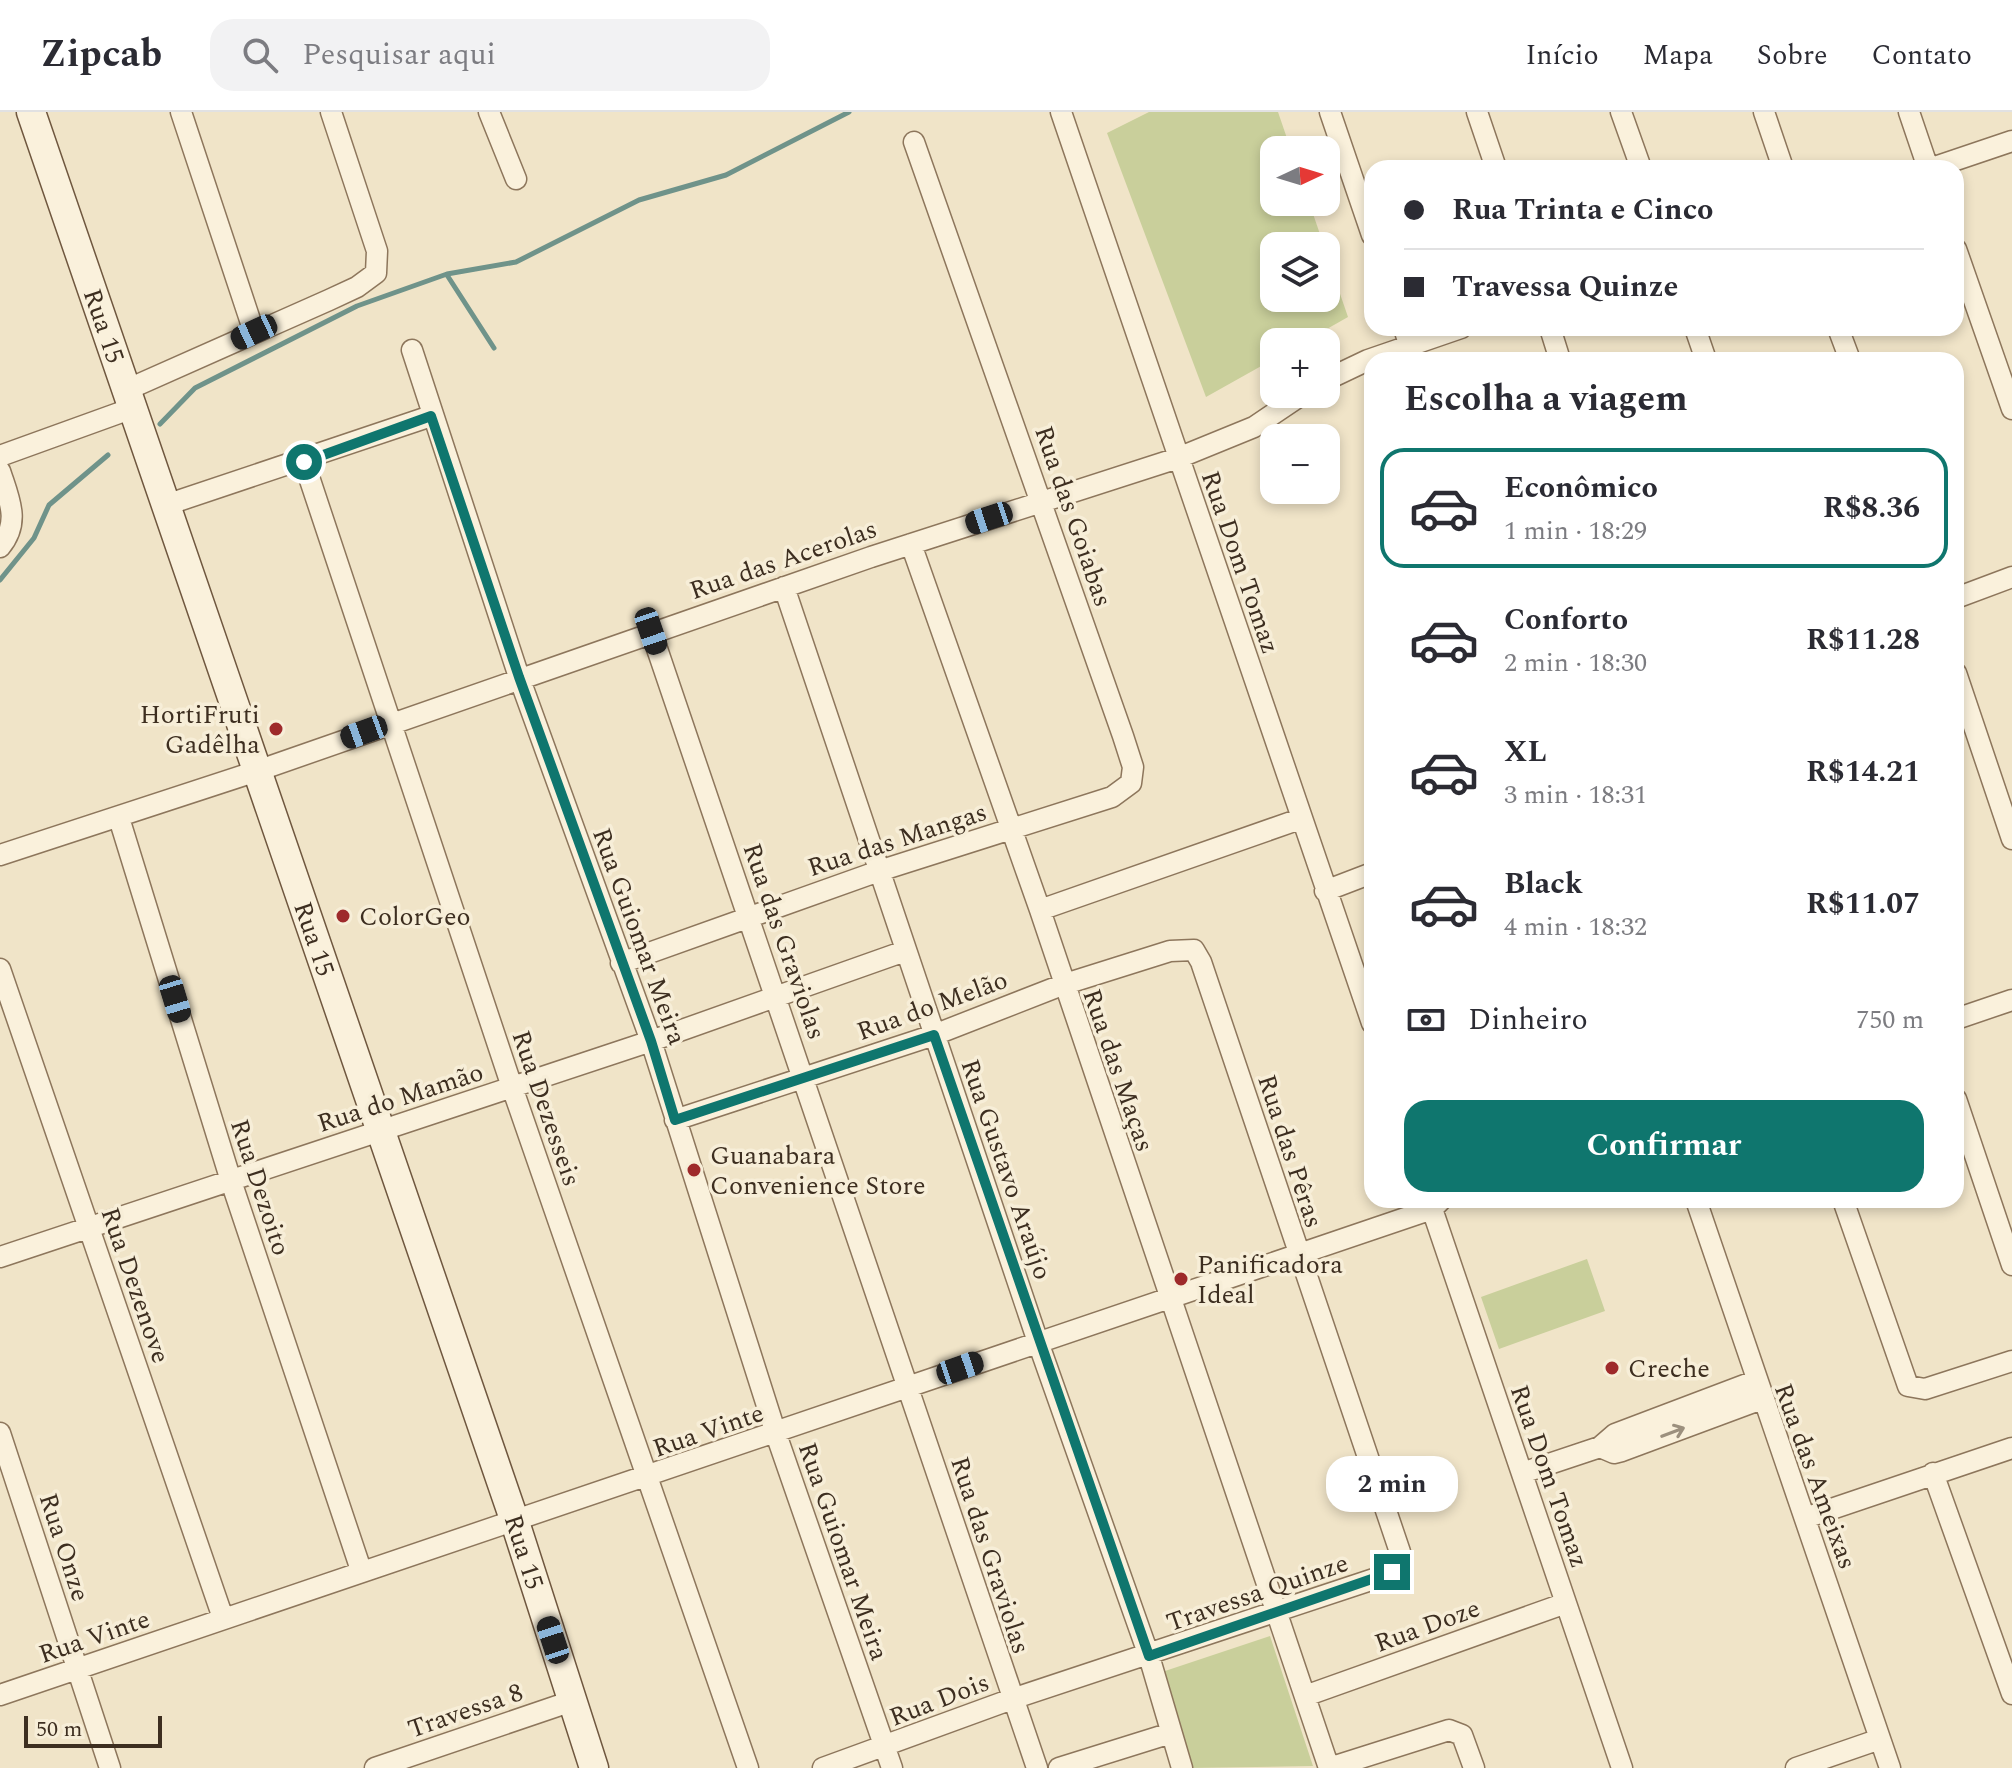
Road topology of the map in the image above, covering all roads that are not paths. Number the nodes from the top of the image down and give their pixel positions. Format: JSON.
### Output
{"nodes":[{"id":1,"x":31,"y":112,"type":"edge"},
{"id":2,"x":181,"y":112,"type":"edge"},
{"id":3,"x":331,"y":112,"type":"edge"},
{"id":4,"x":489,"y":112,"type":"edge"},
{"id":5,"x":1330,"y":112,"type":"edge"},
{"id":6,"x":1477,"y":112,"type":"edge"},
{"id":7,"x":1621,"y":112,"type":"edge"},
{"id":8,"x":1764,"y":112,"type":"edge"},
{"id":9,"x":1909,"y":112,"type":"edge"},
{"id":10,"x":1061,"y":115,"type":"edge"},
{"id":11,"x":2012,"y":141,"type":"edge"},
{"id":12,"x":914,"y":142,"type":"dead end"},
{"id":13,"x":1493,"y":160,"type":"edge"},
{"id":14,"x":1638,"y":160,"type":"edge"},
{"id":15,"x":1780,"y":160,"type":"edge"},
{"id":16,"x":1927,"y":160,"type":"edge"},
{"id":17,"x":1954,"y":160,"type":"edge"},
{"id":18,"x":516,"y":179,"type":"dead end"},
{"id":19,"x":1364,"y":212,"type":"edge"},
{"id":20,"x":1964,"y":272,"type":"edge"},
{"id":21,"x":254,"y":332,"type":"junction"},
{"id":22,"x":1437,"y":336,"type":"edge"},
{"id":23,"x":1409,"y":345,"type":"edge"},
{"id":24,"x":412,"y":350,"type":"dead end"},
{"id":25,"x":1390,"y":352,"type":"edge"},
{"id":26,"x":1364,"y":362,"type":"edge"},
{"id":27,"x":1340,"y":373,"type":"edge"},
{"id":28,"x":127,"y":400,"type":"junction"},
{"id":29,"x":1282,"y":408,"type":"edge"},
{"id":30,"x":2012,"y":409,"type":"edge"},
{"id":31,"x":431,"y":416,"type":"junction"},
{"id":32,"x":0,"y":456,"type":"edge"},
{"id":33,"x":1178,"y":458,"type":"junction"},
{"id":34,"x":304,"y":462,"type":"junction"},
{"id":35,"x":0,"y":471,"type":"edge"},
{"id":36,"x":1041,"y":501,"type":"junction"},
{"id":37,"x":163,"y":506,"type":"junction"},
{"id":38,"x":911,"y":544,"type":"junction"},
{"id":39,"x":0,"y":547,"type":"edge"},
{"id":40,"x":2012,"y":577,"type":"edge"},
{"id":41,"x":784,"y":587,"type":"junction"},
{"id":42,"x":1964,"y":595,"type":"edge"},
{"id":43,"x":651,"y":631,"type":"junction"},
{"id":44,"x":519,"y":677,"type":"junction"},
{"id":45,"x":1964,"y":698,"type":"edge"},
{"id":46,"x":390,"y":722,"type":"junction"},
{"id":47,"x":257,"y":771,"type":"junction"},
{"id":48,"x":119,"y":818,"type":"junction"},
{"id":49,"x":1300,"y":819,"type":"junction"},
{"id":50,"x":1009,"y":830,"type":"junction"},
{"id":51,"x":2012,"y":839,"type":"edge"},
{"id":52,"x":0,"y":855,"type":"edge"},
{"id":53,"x":879,"y":871,"type":"junction"},
{"id":54,"x":1364,"y":876,"type":"edge"},
{"id":55,"x":1325,"y":891,"type":"junction"},
{"id":56,"x":1040,"y":910,"type":"junction"},
{"id":57,"x":749,"y":917,"type":"junction"},
{"id":58,"x":905,"y":951,"type":"junction"},
{"id":59,"x":1201,"y":962,"type":"joint"},
{"id":60,"x":621,"y":963,"type":"junction"},
{"id":61,"x":0,"y":969,"type":"edge"},
{"id":62,"x":1062,"y":985,"type":"junction"},
{"id":63,"x":777,"y":995,"type":"junction"},
{"id":64,"x":2012,"y":1000,"type":"edge"},
{"id":65,"x":1364,"y":1001,"type":"edge"},
{"id":66,"x":1964,"y":1016,"type":"edge"},
{"id":67,"x":934,"y":1035,"type":"junction"},
{"id":68,"x":651,"y":1041,"type":"junction"},
{"id":69,"x":804,"y":1077,"type":"junction"},
{"id":70,"x":512,"y":1087,"type":"junction"},
{"id":71,"x":675,"y":1120,"type":"junction"},
{"id":72,"x":1964,"y":1123,"type":"edge"},
{"id":73,"x":380,"y":1129,"type":"junction"},
{"id":74,"x":231,"y":1181,"type":"junction"},
{"id":75,"x":1420,"y":1208,"type":"edge"},
{"id":76,"x":1436,"y":1208,"type":"edge"},
{"id":77,"x":1699,"y":1208,"type":"edge"},
{"id":78,"x":1846,"y":1208,"type":"edge"},
{"id":79,"x":88,"y":1225,"type":"junction"},
{"id":80,"x":1297,"y":1253,"type":"junction"},
{"id":81,"x":0,"y":1257,"type":"edge"},
{"id":82,"x":2012,"y":1265,"type":"edge"},
{"id":83,"x":1169,"y":1299,"type":"junction"},
{"id":84,"x":1038,"y":1342,"type":"junction"},
{"id":85,"x":2012,"y":1361,"type":"edge"},
{"id":86,"x":908,"y":1386,"type":"junction"},
{"id":87,"x":1758,"y":1390,"type":"junction"},
{"id":88,"x":0,"y":1433,"type":"edge"},
{"id":89,"x":776,"y":1434,"type":"junction"},
{"id":90,"x":2012,"y":1448,"type":"edge"},
{"id":91,"x":1522,"y":1473,"type":"junction"},
{"id":92,"x":1933,"y":1473,"type":"junction"},
{"id":93,"x":646,"y":1478,"type":"junction"},
{"id":94,"x":1805,"y":1518,"type":"junction"},
{"id":95,"x":514,"y":1519,"type":"junction"},
{"id":96,"x":1396,"y":1538,"type":"joint"},
{"id":97,"x":361,"y":1570,"type":"junction"},
{"id":98,"x":1566,"y":1603,"type":"junction"},
{"id":99,"x":1275,"y":1613,"type":"junction"},
{"id":100,"x":223,"y":1618,"type":"junction"},
{"id":101,"x":1149,"y":1656,"type":"junction"},
{"id":102,"x":78,"y":1670,"type":"junction"},
{"id":103,"x":2012,"y":1694,"type":"edge"},
{"id":104,"x":0,"y":1695,"type":"edge"},
{"id":105,"x":1305,"y":1696,"type":"junction"},
{"id":106,"x":1012,"y":1699,"type":"junction"},
{"id":107,"x":572,"y":1701,"type":"junction"},
{"id":108,"x":1171,"y":1733,"type":"junction"},
{"id":109,"x":1880,"y":1739,"type":"junction"},
{"id":110,"x":885,"y":1748,"type":"junction"},
{"id":111,"x":1857,"y":1759,"type":"edge"},
{"id":112,"x":110,"y":1768,"type":"edge"},
{"id":113,"x":375,"y":1768,"type":"edge"},
{"id":114,"x":594,"y":1768,"type":"edge"},
{"id":115,"x":748,"y":1768,"type":"edge"},
{"id":116,"x":823,"y":1768,"type":"edge"},
{"id":117,"x":892,"y":1768,"type":"edge"},
{"id":118,"x":1037,"y":1768,"type":"edge"},
{"id":119,"x":1059,"y":1768,"type":"edge"},
{"id":120,"x":1182,"y":1768,"type":"edge"},
{"id":121,"x":1329,"y":1768,"type":"edge"},
{"id":122,"x":1474,"y":1768,"type":"edge"},
{"id":123,"x":1622,"y":1768,"type":"edge"},
{"id":124,"x":1796,"y":1768,"type":"edge"},
{"id":125,"x":1890,"y":1768,"type":"edge"}],
"edges":[{"from":1,"to":28,"type":"main road","name":"Rua 15"},
{"from":2,"to":21,"type":"street"},
{"from":3,"to":21,"type":"street"},
{"from":4,"to":18,"type":"street"},
{"from":5,"to":19,"type":"street"},
{"from":6,"to":13,"type":"street"},
{"from":7,"to":14,"type":"street"},
{"from":8,"to":15,"type":"street"},
{"from":9,"to":16,"type":"street"},
{"from":10,"to":33,"type":"street","name":"Rua Dom Tomaz"},
{"from":11,"to":17,"type":"street"},
{"from":12,"to":36,"type":"street","name":"Rua das Goiabas"},
{"from":20,"to":30,"type":"street"},
{"from":21,"to":28,"type":"street"},
{"from":22,"to":23,"type":"street"},
{"from":23,"to":25,"type":"street"},
{"from":24,"to":31,"type":"street","name":"Rua Guiomar Meira"},
{"from":26,"to":27,"type":"street"},
{"from":28,"to":32,"type":"street"},
{"from":28,"to":37,"type":"main road","name":"Rua 15"},
{"from":29,"to":33,"type":"street","name":"Rua das Acerolas"},
{"from":31,"to":34,"type":"street"},
{"from":31,"to":44,"type":"street","name":"Rua Guiomar Meira"},
{"from":33,"to":36,"type":"street","name":"Rua das Acerolas"},
{"from":33,"to":49,"type":"street","name":"Rua Dom Tomaz"},
{"from":34,"to":37,"type":"street"},
{"from":34,"to":46,"type":"street","name":"Rua Dezesseis"},
{"from":35,"to":39,"type":"street"},
{"from":36,"to":38,"type":"street","name":"Rua das Acerolas"},
{"from":36,"to":50,"type":"street","name":"Rua das Goiabas"},
{"from":37,"to":47,"type":"main road","name":"Rua 15"},
{"from":38,"to":41,"type":"street","name":"Rua das Acerolas"},
{"from":38,"to":50,"type":"street","name":"Rua das Maças"},
{"from":40,"to":42,"type":"street"},
{"from":41,"to":43,"type":"street","name":"Rua das Acerolas"},
{"from":41,"to":53,"type":"street","name":"Rua Gustavo Araújo"},
{"from":43,"to":44,"type":"street","name":"Rua das Acerolas"},
{"from":43,"to":57,"type":"street","name":"Rua das Graviolas"},
{"from":44,"to":46,"type":"street","name":"Rua das Acerolas"},
{"from":44,"to":60,"type":"street","name":"Rua Guiomar Meira"},
{"from":45,"to":51,"type":"street"},
{"from":46,"to":47,"type":"street","name":"Rua das Acerolas"},
{"from":46,"to":70,"type":"street","name":"Rua Dezesseis"},
{"from":47,"to":48,"type":"street","name":"Rua das Acerolas"},
{"from":47,"to":73,"type":"main road","name":"Rua 15"},
{"from":48,"to":52,"type":"street","name":"Rua das Acerolas"},
{"from":48,"to":74,"type":"street","name":"Rua Dezoito"},
{"from":49,"to":55,"type":"street","name":"Rua Dom Tomaz"},
{"from":49,"to":56,"type":"street"},
{"from":50,"to":53,"type":"street","name":"Rua das Mangas"},
{"from":50,"to":56,"type":"street","name":"Rua das Maças"},
{"from":53,"to":57,"type":"street","name":"Rua das Mangas"},
{"from":53,"to":58,"type":"street","name":"Rua Gustavo Araújo"},
{"from":54,"to":55,"type":"street"},
{"from":55,"to":65,"type":"street","name":"Rua Dom Tomaz"},
{"from":56,"to":62,"type":"street","name":"Rua das Maças"},
{"from":57,"to":60,"type":"street","name":"Rua das Mangas"},
{"from":57,"to":63,"type":"street","name":"Rua das Graviolas"},
{"from":58,"to":63,"type":"street","name":"Rua do Mamão"},
{"from":58,"to":67,"type":"street","name":"Rua Gustavo Araújo"},
{"from":59,"to":62,"type":"street","name":"Rua do Melão"},
{"from":59,"to":80,"type":"street","name":"Rua das Pêras"},
{"from":60,"to":68,"type":"street","name":"Rua Guiomar Meira"},
{"from":61,"to":79,"type":"street","name":"Rua Dezenove"},
{"from":62,"to":67,"type":"street","name":"Rua do Melão"},
{"from":62,"to":83,"type":"street","name":"Rua das Maças"},
{"from":63,"to":68,"type":"street","name":"Rua do Mamão"},
{"from":63,"to":69,"type":"street","name":"Rua das Graviolas"},
{"from":64,"to":66,"type":"street"},
{"from":67,"to":69,"type":"street","name":"Rua do Melão"},
{"from":67,"to":84,"type":"street","name":"Rua Gustavo Araújo"},
{"from":68,"to":70,"type":"street","name":"Rua do Mamão"},
{"from":68,"to":71,"type":"street","name":"Rua Guiomar Meira"},
{"from":69,"to":71,"type":"street","name":"Rua do Melão"},
{"from":69,"to":86,"type":"street","name":"Rua das Graviolas"},
{"from":70,"to":73,"type":"street","name":"Rua do Mamão"},
{"from":70,"to":93,"type":"street","name":"Rua Dezesseis"},
{"from":71,"to":89,"type":"street","name":"Rua Guiomar Meira"},
{"from":72,"to":82,"type":"street"},
{"from":73,"to":74,"type":"street","name":"Rua do Mamão"},
{"from":73,"to":95,"type":"main road","name":"Rua 15"},
{"from":74,"to":79,"type":"street","name":"Rua do Mamão"},
{"from":74,"to":97,"type":"street","name":"Rua Dezoito"},
{"from":75,"to":80,"type":"street","name":"Rua Vinte"},
{"from":76,"to":91,"type":"street","name":"Rua Dom Tomaz"},
{"from":77,"to":87,"type":"street","name":"Rua das Ameixas"},
{"from":78,"to":85,"type":"street"},
{"from":79,"to":81,"type":"street","name":"Rua do Mamão"},
{"from":79,"to":100,"type":"street","name":"Rua Dezenove"},
{"from":80,"to":83,"type":"street","name":"Rua Vinte"},
{"from":80,"to":96,"type":"street","name":"Rua das Pêras"},
{"from":83,"to":84,"type":"street","name":"Rua Vinte"},
{"from":83,"to":99,"type":"street","name":"Rua das Maças"},
{"from":84,"to":86,"type":"street","name":"Rua Vinte"},
{"from":84,"to":101,"type":"street","name":"Rua Gustavo Araújo"},
{"from":86,"to":89,"type":"street","name":"Rua Vinte"},
{"from":86,"to":106,"type":"street","name":"Rua das Graviolas"},
{"from":87,"to":91,"type":"street"},
{"from":87,"to":94,"type":"street","name":"Rua das Ameixas"},
{"from":88,"to":102,"type":"street","name":"Rua Onze"},
{"from":89,"to":93,"type":"street","name":"Rua Vinte"},
{"from":89,"to":110,"type":"street","name":"Rua Guiomar Meira"},
{"from":90,"to":92,"type":"street"},
{"from":91,"to":98,"type":"street","name":"Rua Dom Tomaz"},
{"from":92,"to":94,"type":"street"},
{"from":92,"to":103,"type":"street"},
{"from":93,"to":95,"type":"street","name":"Rua Vinte"},
{"from":93,"to":115,"type":"street","name":"Rua Dezesseis"},
{"from":94,"to":109,"type":"street","name":"Rua das Ameixas"},
{"from":95,"to":97,"type":"street","name":"Rua Vinte"},
{"from":95,"to":107,"type":"main road","name":"Rua 15"},
{"from":96,"to":99,"type":"street","name":"Travessa Quinze"},
{"from":97,"to":100,"type":"street","name":"Rua Vinte"},
{"from":98,"to":105,"type":"street","name":"Rua Doze"},
{"from":98,"to":123,"type":"street","name":"Rua Dom Tomaz"},
{"from":99,"to":101,"type":"street","name":"Travessa Quinze"},
{"from":99,"to":105,"type":"street","name":"Rua das Maças"},
{"from":100,"to":102,"type":"street","name":"Rua Vinte"},
{"from":101,"to":106,"type":"street","name":"Travessa Quinze"},
{"from":101,"to":108,"type":"street","name":"Rua Gustavo Araújo"},
{"from":102,"to":104,"type":"street","name":"Rua Vinte"},
{"from":102,"to":112,"type":"street","name":"Rua Onze"},
{"from":105,"to":121,"type":"street"},
{"from":106,"to":110,"type":"street","name":"Rua Dois"},
{"from":106,"to":118,"type":"street","name":"Rua das Graviolas"},
{"from":107,"to":113,"type":"street","name":"Travessa 8"},
{"from":107,"to":114,"type":"main road","name":"Rua 15"},
{"from":108,"to":119,"type":"street"},
{"from":108,"to":120,"type":"street","name":"Rua Gustavo Araújo"},
{"from":109,"to":111,"type":"street"},
{"from":109,"to":125,"type":"street","name":"Rua das Ameixas"},
{"from":110,"to":116,"type":"street","name":"Rua Dois"},
{"from":110,"to":117,"type":"street","name":"Rua Guiomar Meira"},
{"from":111,"to":124,"type":"street"},
{"from":121,"to":122,"type":"street"}]}
